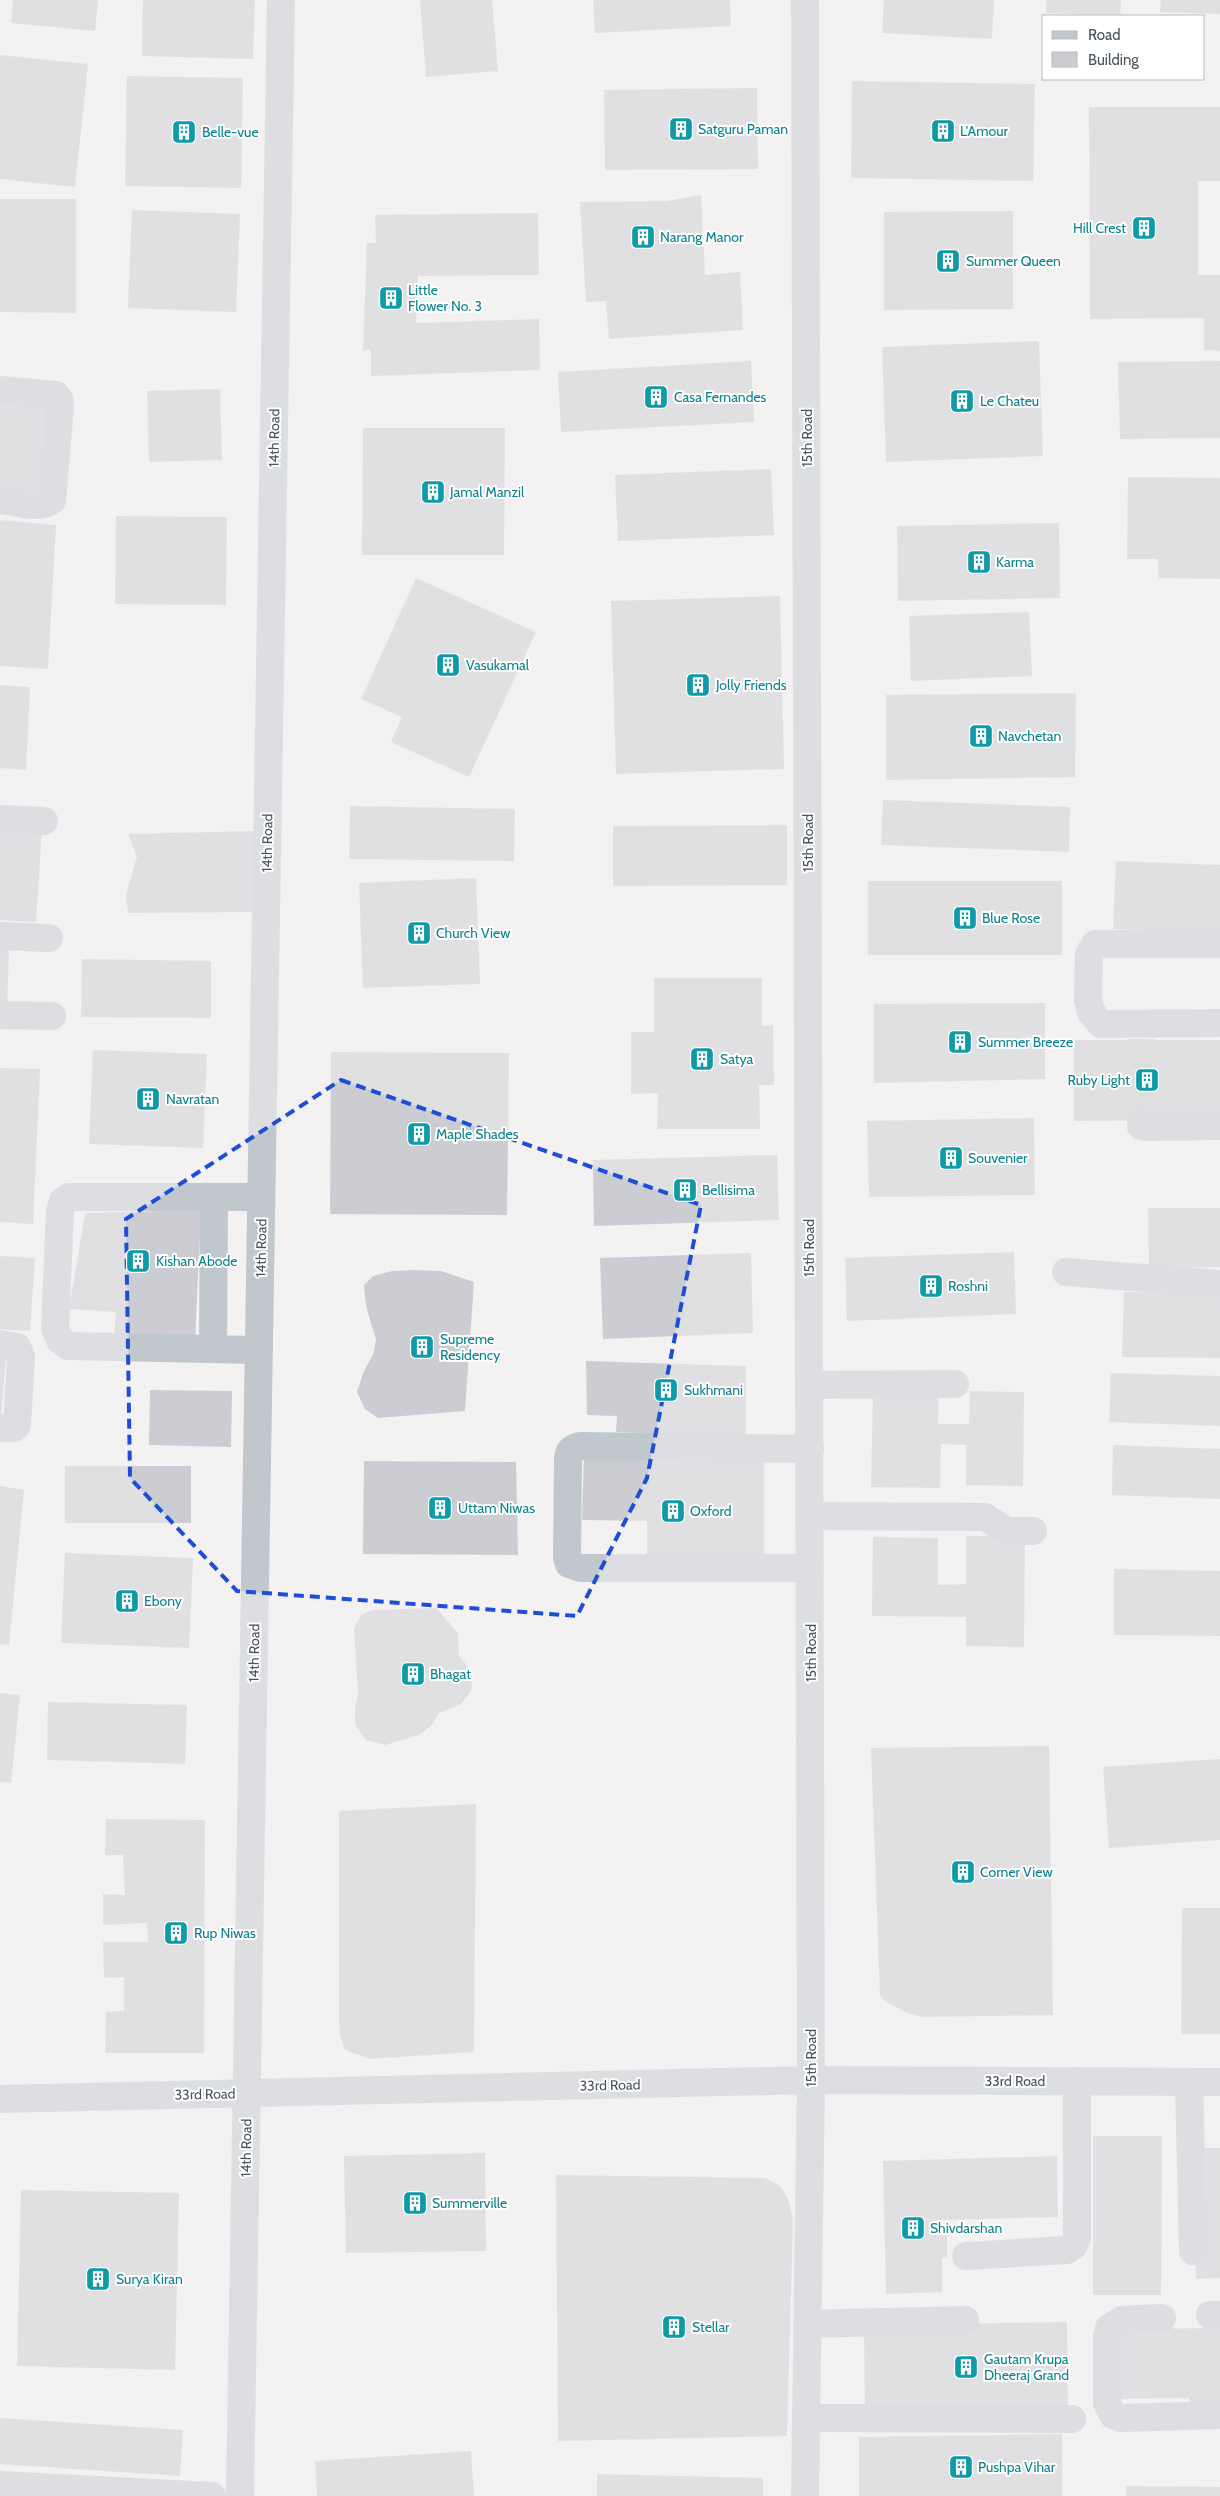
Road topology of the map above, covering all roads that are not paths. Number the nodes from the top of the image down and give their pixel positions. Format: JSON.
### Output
{"nodes":[{"id":1,"x":281,"y":0,"type":"edge"},
{"id":2,"x":805,"y":0,"type":"edge"},
{"id":3,"x":0,"y":390,"type":"edge"},
{"id":4,"x":0,"y":500,"type":"edge"},
{"id":5,"x":0,"y":819,"type":"edge"},
{"id":6,"x":44,"y":821,"type":"dead end"},
{"id":7,"x":0,"y":927,"type":"edge"},
{"id":8,"x":0,"y":936,"type":"edge"},
{"id":9,"x":1220,"y":944,"type":"edge"},
{"id":10,"x":0,"y":1015,"type":"edge"},
{"id":11,"x":52,"y":1016,"type":"dead end"},
{"id":12,"x":1220,"y":1022,"type":"edge"},
{"id":13,"x":1220,"y":1032,"type":"edge"},
{"id":14,"x":1141,"y":1039,"type":"dead end"},
{"id":15,"x":1141,"y":1122,"type":"dead end"},
{"id":16,"x":1220,"y":1126,"type":"edge"},
{"id":17,"x":214,"y":1197,"type":"junction"},
{"id":18,"x":262,"y":1197,"type":"junction"},
{"id":19,"x":1066,"y":1272,"type":"dead end"},
{"id":20,"x":1220,"y":1284,"type":"edge"},
{"id":21,"x":0,"y":1344,"type":"edge"},
{"id":22,"x":213,"y":1349,"type":"junction"},
{"id":23,"x":259,"y":1350,"type":"junction"},
{"id":24,"x":955,"y":1384,"type":"dead end"},
{"id":25,"x":810,"y":1385,"type":"junction"},
{"id":26,"x":0,"y":1428,"type":"edge"},
{"id":27,"x":810,"y":1448,"type":"junction"},
{"id":28,"x":810,"y":1516,"type":"junction"},
{"id":29,"x":1033,"y":1531,"type":"dead end"},
{"id":30,"x":810,"y":1568,"type":"junction"},
{"id":31,"x":812,"y":2080,"type":"junction"},
{"id":32,"x":1077,"y":2081,"type":"junction"},
{"id":33,"x":1189,"y":2082,"type":"junction"},
{"id":34,"x":1220,"y":2082,"type":"edge"},
{"id":35,"x":247,"y":2093,"type":"junction"},
{"id":36,"x":0,"y":2099,"type":"edge"},
{"id":37,"x":1193,"y":2251,"type":"dead end"},
{"id":38,"x":966,"y":2256,"type":"dead end"},
{"id":39,"x":1162,"y":2318,"type":"dead end"},
{"id":40,"x":965,"y":2320,"type":"dead end"},
{"id":41,"x":807,"y":2324,"type":"junction"},
{"id":42,"x":1220,"y":2415,"type":"edge"},
{"id":43,"x":806,"y":2418,"type":"junction"},
{"id":44,"x":1072,"y":2419,"type":"dead end"},
{"id":45,"x":0,"y":2485,"type":"edge"},
{"id":46,"x":212,"y":2496,"type":"edge"},
{"id":47,"x":240,"y":2496,"type":"edge"},
{"id":48,"x":805,"y":2496,"type":"edge"}],
"edges":[{"from":1,"to":18,"type":"street","name":"14th Road"},
{"from":2,"to":25,"type":"street","name":"15th Road"},
{"from":3,"to":4,"type":"street"},
{"from":5,"to":6,"type":"street"},
{"from":7,"to":8,"type":"street"},
{"from":9,"to":12,"type":"street"},
{"from":10,"to":11,"type":"street"},
{"from":13,"to":14,"type":"street"},
{"from":15,"to":16,"type":"street"},
{"from":17,"to":18,"type":"street"},
{"from":17,"to":22,"type":"street"},
{"from":17,"to":22,"type":"street"},
{"from":18,"to":23,"type":"street","name":"14th Road"},
{"from":19,"to":20,"type":"street"},
{"from":21,"to":26,"type":"street"},
{"from":22,"to":23,"type":"street"},
{"from":23,"to":35,"type":"street","name":"14th Road"},
{"from":24,"to":25,"type":"street"},
{"from":25,"to":27,"type":"street","name":"15th Road"},
{"from":27,"to":28,"type":"street","name":"15th Road"},
{"from":27,"to":30,"type":"street"},
{"from":28,"to":29,"type":"street"},
{"from":28,"to":30,"type":"street","name":"15th Road"},
{"from":30,"to":31,"type":"street","name":"15th Road"},
{"from":31,"to":32,"type":"street","name":"33rd Road"},
{"from":31,"to":35,"type":"street","name":"33rd Road"},
{"from":31,"to":41,"type":"street","name":"15th Road"},
{"from":32,"to":33,"type":"street","name":"33rd Road"},
{"from":32,"to":38,"type":"street"},
{"from":33,"to":34,"type":"street","name":"33rd Road"},
{"from":33,"to":37,"type":"street"},
{"from":35,"to":36,"type":"street","name":"33rd Road"},
{"from":35,"to":47,"type":"street","name":"14th Road"},
{"from":39,"to":42,"type":"street"},
{"from":40,"to":41,"type":"street"},
{"from":41,"to":43,"type":"street","name":"15th Road"},
{"from":43,"to":44,"type":"street"},
{"from":43,"to":48,"type":"street","name":"15th Road"},
{"from":45,"to":46,"type":"street"}]}
